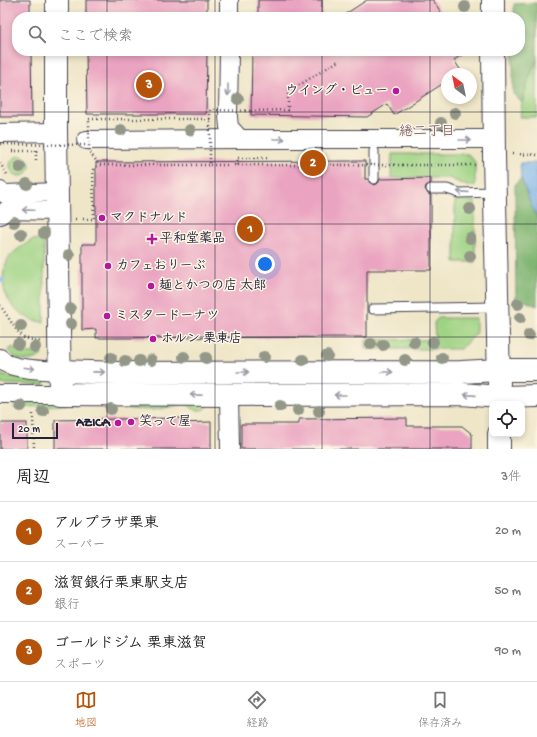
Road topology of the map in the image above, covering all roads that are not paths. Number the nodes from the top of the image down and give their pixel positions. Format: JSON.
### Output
{"nodes":[{"id":1,"x":57,"y":0,"type":"edge"},
{"id":2,"x":229,"y":0,"type":"edge"},
{"id":3,"x":493,"y":0,"type":"edge"},
{"id":4,"x":57,"y":12,"type":"edge"},
{"id":5,"x":229,"y":12,"type":"edge"},
{"id":6,"x":493,"y":12,"type":"edge"},
{"id":7,"x":56,"y":56,"type":"edge"},
{"id":8,"x":229,"y":56,"type":"edge"},
{"id":9,"x":493,"y":56,"type":"edge"},
{"id":10,"x":56,"y":132,"type":"junction"},
{"id":11,"x":0,"y":133,"type":"edge"},
{"id":12,"x":240,"y":139,"type":"junction"},
{"id":13,"x":87,"y":143,"type":"road end"},
{"id":14,"x":500,"y":147,"type":"junction"},
{"id":15,"x":374,"y":151,"type":"dead end"},
{"id":16,"x":374,"y":179,"type":"dead end"},
{"id":17,"x":4,"y":184,"type":"edge"},
{"id":18,"x":431,"y":189,"type":"dead end"},
{"id":19,"x":494,"y":192,"type":"junction"},
{"id":20,"x":63,"y":207,"type":"junction"},
{"id":21,"x":0,"y":215,"type":"edge"},
{"id":22,"x":497,"y":307,"type":"junction"},
{"id":23,"x":373,"y":309,"type":"dead end"},
{"id":24,"x":0,"y":358,"type":"edge"},
{"id":25,"x":499,"y":370,"type":"junction"},
{"id":26,"x":537,"y":370,"type":"edge"},
{"id":27,"x":60,"y":371,"type":"junction"},
{"id":28,"x":0,"y":394,"type":"edge"},
{"id":29,"x":60,"y":394,"type":"junction"},
{"id":30,"x":229,"y":395,"type":"junction"},
{"id":31,"x":537,"y":396,"type":"edge"},
{"id":32,"x":499,"y":400,"type":"edge"},
{"id":33,"x":499,"y":437,"type":"edge"},
{"id":34,"x":230,"y":449,"type":"edge"},
{"id":35,"x":499,"y":449,"type":"edge"}],
"edges":[{"from":1,"to":4,"type":"street"},
{"from":2,"to":5,"type":"street"},
{"from":3,"to":6,"type":"street"},
{"from":7,"to":10,"type":"street"},
{"from":8,"to":12,"type":"street","one_way":true},
{"from":9,"to":14,"type":"street"},
{"from":10,"to":11,"type":"street"},
{"from":10,"to":20,"type":"street"},
{"from":12,"to":13,"type":"street"},
{"from":12,"to":14,"type":"street","one_way":true},
{"from":14,"to":19,"type":"street"},
{"from":15,"to":16,"type":"lane"},
{"from":17,"to":20,"type":"street"},
{"from":19,"to":18,"type":"lane","one_way":true},
{"from":19,"to":22,"type":"street"},
{"from":20,"to":21,"type":"street","one_way":true},
{"from":20,"to":27,"type":"street"},
{"from":22,"to":23,"type":"lane"},
{"from":22,"to":25,"type":"street"},
{"from":24,"to":27,"type":"street","one_way":true},
{"from":25,"to":26,"type":"street"},
{"from":27,"to":25,"type":"street","one_way":true},
{"from":25,"to":32,"type":"street"},
{"from":27,"to":29,"type":"street"},
{"from":28,"to":29,"type":"street"},
{"from":30,"to":29,"type":"street","one_way":true},
{"from":32,"to":30,"type":"street","one_way":true},
{"from":30,"to":34,"type":"street"},
{"from":31,"to":32,"type":"street"},
{"from":33,"to":35,"type":"street"}]}
